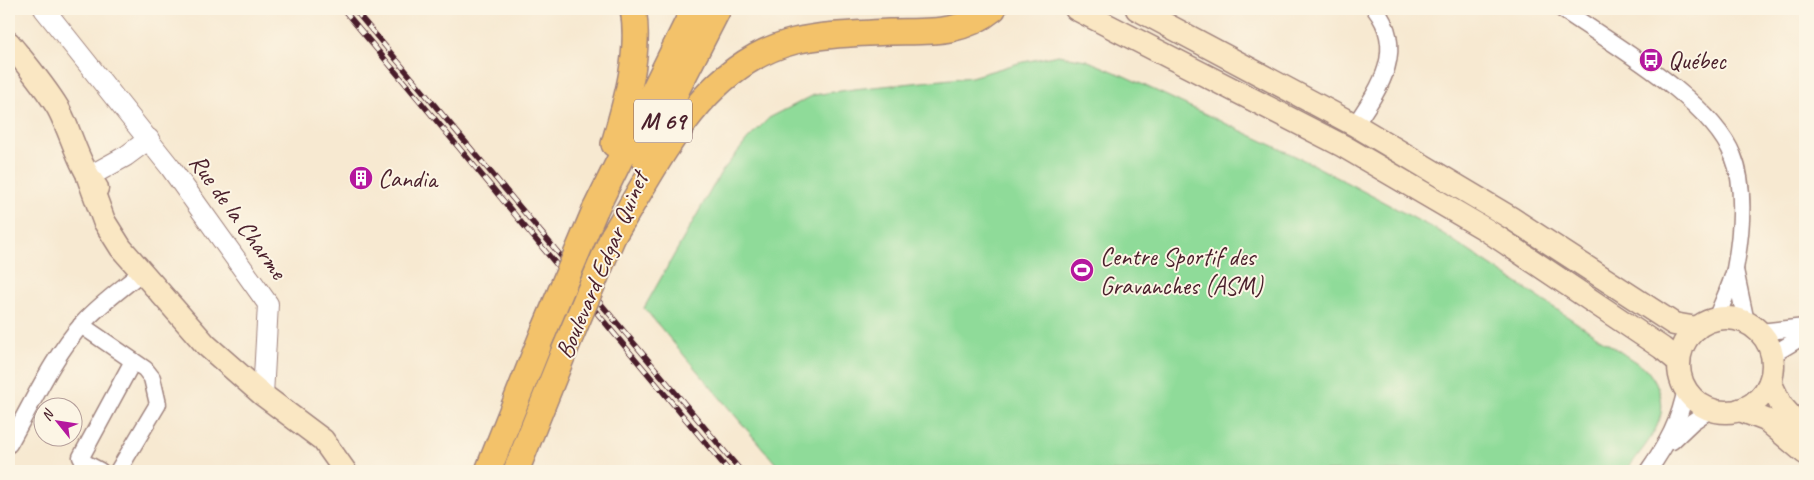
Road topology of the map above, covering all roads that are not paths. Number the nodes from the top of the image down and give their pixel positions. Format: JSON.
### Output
{"nodes":[{"id":1,"x":44,"y":9,"type":"edge"},
{"id":2,"x":633,"y":9,"type":"edge"},
{"id":3,"x":694,"y":9,"type":"edge"},
{"id":4,"x":718,"y":9,"type":"edge"},
{"id":5,"x":993,"y":9,"type":"edge"},
{"id":6,"x":1076,"y":9,"type":"edge"},
{"id":7,"x":1137,"y":9,"type":"edge"},
{"id":8,"x":1375,"y":9,"type":"edge"},
{"id":9,"x":1562,"y":9,"type":"edge"},
{"id":10,"x":9,"y":44,"type":"edge"},
{"id":11,"x":1355,"y":125,"type":"junction"},
{"id":12,"x":148,"y":139,"type":"junction"},
{"id":13,"x":88,"y":177,"type":"junction"},
{"id":14,"x":595,"y":210,"type":"junction"},
{"id":15,"x":614,"y":236,"type":"junction"},
{"id":16,"x":1735,"y":270,"type":"junction"},
{"id":17,"x":143,"y":271,"type":"junction"},
{"id":18,"x":1707,"y":323,"type":"junction"},
{"id":19,"x":81,"y":325,"type":"junction"},
{"id":20,"x":1753,"y":327,"type":"junction"},
{"id":21,"x":1805,"y":327,"type":"edge"},
{"id":22,"x":1805,"y":335,"type":"edge"},
{"id":23,"x":1772,"y":355,"type":"junction"},
{"id":24,"x":133,"y":362,"type":"junction"},
{"id":25,"x":1680,"y":362,"type":"junction"},
{"id":26,"x":1770,"y":382,"type":"junction"},
{"id":27,"x":1686,"y":388,"type":"junction"},
{"id":28,"x":262,"y":395,"type":"junction"},
{"id":29,"x":1712,"y":410,"type":"junction"},
{"id":30,"x":1740,"y":410,"type":"junction"},
{"id":31,"x":15,"y":418,"type":"edge"},
{"id":32,"x":299,"y":424,"type":"junction"},
{"id":33,"x":1805,"y":432,"type":"edge"},
{"id":34,"x":9,"y":444,"type":"edge"},
{"id":35,"x":1663,"y":450,"type":"junction"},
{"id":36,"x":1805,"y":453,"type":"edge"},
{"id":37,"x":100,"y":471,"type":"edge"},
{"id":38,"x":118,"y":471,"type":"edge"},
{"id":39,"x":332,"y":471,"type":"edge"},
{"id":40,"x":345,"y":471,"type":"edge"},
{"id":41,"x":488,"y":471,"type":"edge"},
{"id":42,"x":516,"y":471,"type":"edge"},
{"id":43,"x":1648,"y":471,"type":"edge"}],
"edges":[{"from":1,"to":12,"type":"street","name":"Rue de la Charme"},
{"from":2,"to":14,"type":"main road"},
{"from":3,"to":14,"type":"main road","number":"M 69"},
{"from":4,"to":15,"type":"main road","name":"Boulevard Edgar Quinet","number":"M 69"},
{"from":5,"to":15,"type":"main road"},
{"from":6,"to":25,"type":"main road"},
{"from":7,"to":11,"type":"main road"},
{"from":8,"to":11,"type":"street"},
{"from":9,"to":16,"type":"street"},
{"from":10,"to":13,"type":"main road"},
{"from":11,"to":18,"type":"main road"},
{"from":12,"to":13,"type":"street"},
{"from":12,"to":28,"type":"street","name":"Rue de la Charme"},
{"from":13,"to":17,"type":"main road"},
{"from":14,"to":41,"type":"main road","name":"Boulevard Edgar Quinet","number":"M 69","bridge":true},
{"from":15,"to":42,"type":"main road","name":"Boulevard Edgar Quinet","number":"M 69","bridge":true},
{"from":16,"to":18,"type":"street"},
{"from":16,"to":20,"type":"street"},
{"from":17,"to":19,"type":"street"},
{"from":17,"to":28,"type":"main road"},
{"from":18,"to":20,"type":"main road"},
{"from":18,"to":25,"type":"main road"},
{"from":19,"to":24,"type":"street"},
{"from":19,"to":31,"type":"street"},
{"from":20,"to":21,"type":"street"},
{"from":20,"to":23,"type":"main road"},
{"from":22,"to":23,"type":"street"},
{"from":23,"to":26,"type":"main road"},
{"from":24,"to":37,"type":"street"},
{"from":24,"to":38,"type":"street"},
{"from":25,"to":27,"type":"main road"},
{"from":26,"to":30,"type":"main road"},
{"from":26,"to":33,"type":"main road"},
{"from":27,"to":29,"type":"main road"},
{"from":27,"to":35,"type":"street"},
{"from":28,"to":32,"type":"main road"},
{"from":29,"to":30,"type":"main road"},
{"from":29,"to":35,"type":"street"},
{"from":30,"to":36,"type":"main road"},
{"from":31,"to":34,"type":"street"},
{"from":32,"to":39,"type":"main road"},
{"from":32,"to":40,"type":"main road"},
{"from":35,"to":43,"type":"street"}]}
